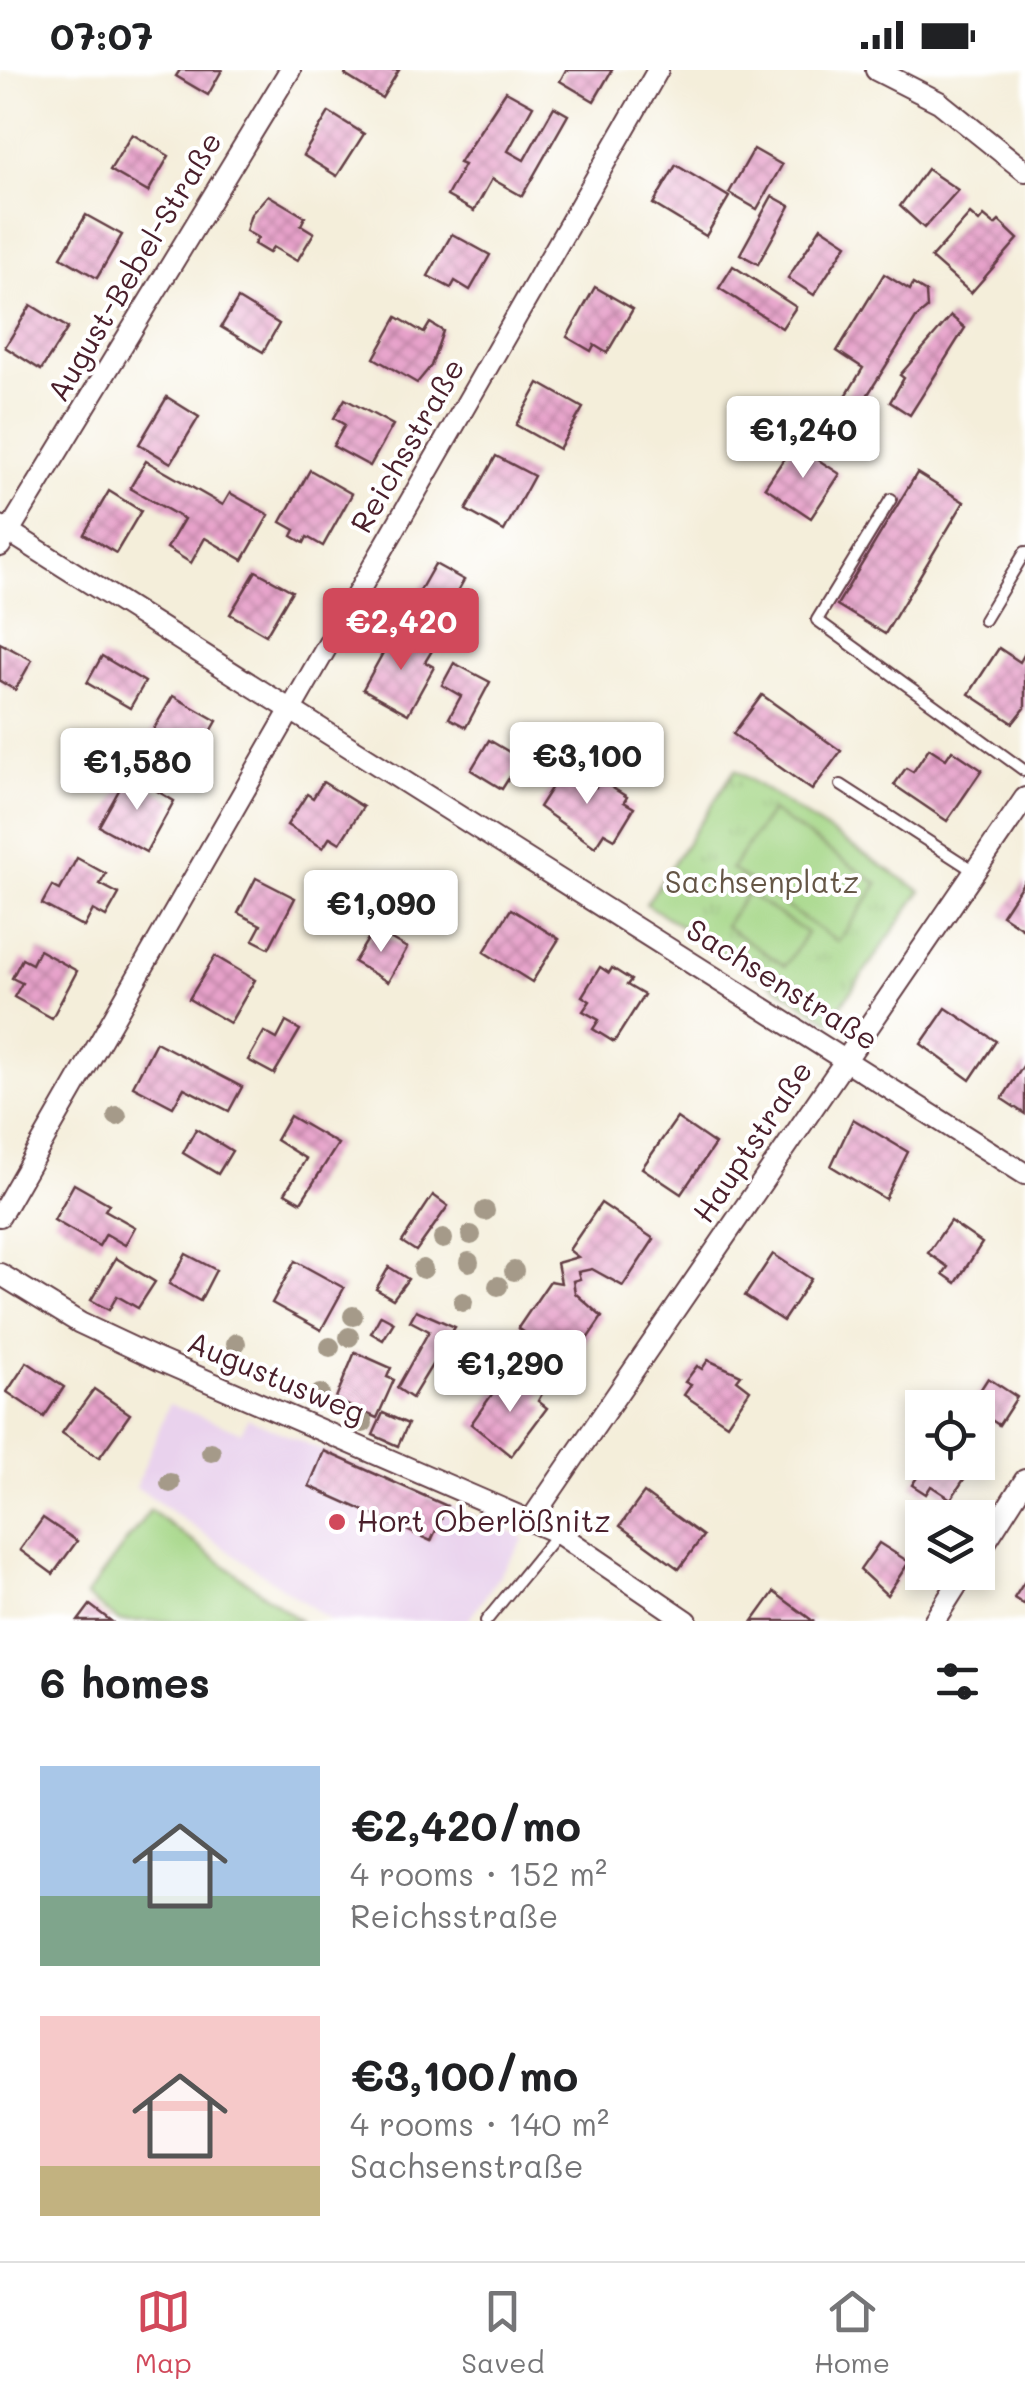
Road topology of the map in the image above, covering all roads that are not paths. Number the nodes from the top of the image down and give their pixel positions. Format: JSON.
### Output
{"nodes":[{"id":1,"x":290,"y":70,"type":"edge"},
{"id":2,"x":658,"y":70,"type":"edge"},
{"id":3,"x":876,"y":70,"type":"edge"},
{"id":4,"x":1025,"y":171,"type":"edge"},
{"id":5,"x":891,"y":499,"type":"dead end"},
{"id":6,"x":3,"y":534,"type":"edge"},
{"id":7,"x":1025,"y":552,"type":"edge"},
{"id":8,"x":984,"y":620,"type":"dead end"},
{"id":9,"x":291,"y":711,"type":"junction"},
{"id":10,"x":1025,"y":771,"type":"edge"},
{"id":11,"x":841,"y":784,"type":"dead end"},
{"id":12,"x":1025,"y":798,"type":"edge"},
{"id":13,"x":975,"y":872,"type":"junction"},
{"id":14,"x":845,"y":1060,"type":"junction"},
{"id":15,"x":1025,"y":1174,"type":"edge"},
{"id":16,"x":0,"y":1216,"type":"edge"},
{"id":17,"x":0,"y":1274,"type":"edge"},
{"id":18,"x":1025,"y":1480,"type":"edge"},
{"id":19,"x":530,"y":1520,"type":"junction"},
{"id":20,"x":995,"y":1527,"type":"edge"},
{"id":21,"x":558,"y":1533,"type":"junction"},
{"id":22,"x":954,"y":1590,"type":"edge"},
{"id":23,"x":486,"y":1621,"type":"edge"},
{"id":24,"x":686,"y":1621,"type":"edge"},
{"id":25,"x":934,"y":1621,"type":"edge"}],
"edges":[{"from":1,"to":6,"type":"street","name":"August-Bebel-Straße"},
{"from":2,"to":9,"type":"street","name":"Reichsstraße"},
{"from":3,"to":4,"type":"street"},
{"from":5,"to":10,"type":"lane"},
{"from":6,"to":9,"type":"street","name":"Sachsenstraße"},
{"from":7,"to":8,"type":"lane"},
{"from":9,"to":14,"type":"street","name":"Sachsenstraße"},
{"from":9,"to":16,"type":"street","name":"Reichsstraße"},
{"from":11,"to":13,"type":"lane"},
{"from":12,"to":13,"type":"street","name":"Hauptstraße"},
{"from":13,"to":14,"type":"street","name":"Hauptstraße"},
{"from":14,"to":15,"type":"street","name":"Sachsenstraße"},
{"from":14,"to":19,"type":"street","name":"Hauptstraße"},
{"from":17,"to":19,"type":"street","name":"Augustusweg"},
{"from":18,"to":20,"type":"street"},
{"from":19,"to":21,"type":"street","name":"Augustusweg"},
{"from":21,"to":23,"type":"lane"},
{"from":21,"to":24,"type":"street","name":"Augustusweg"},
{"from":22,"to":25,"type":"street"}]}
